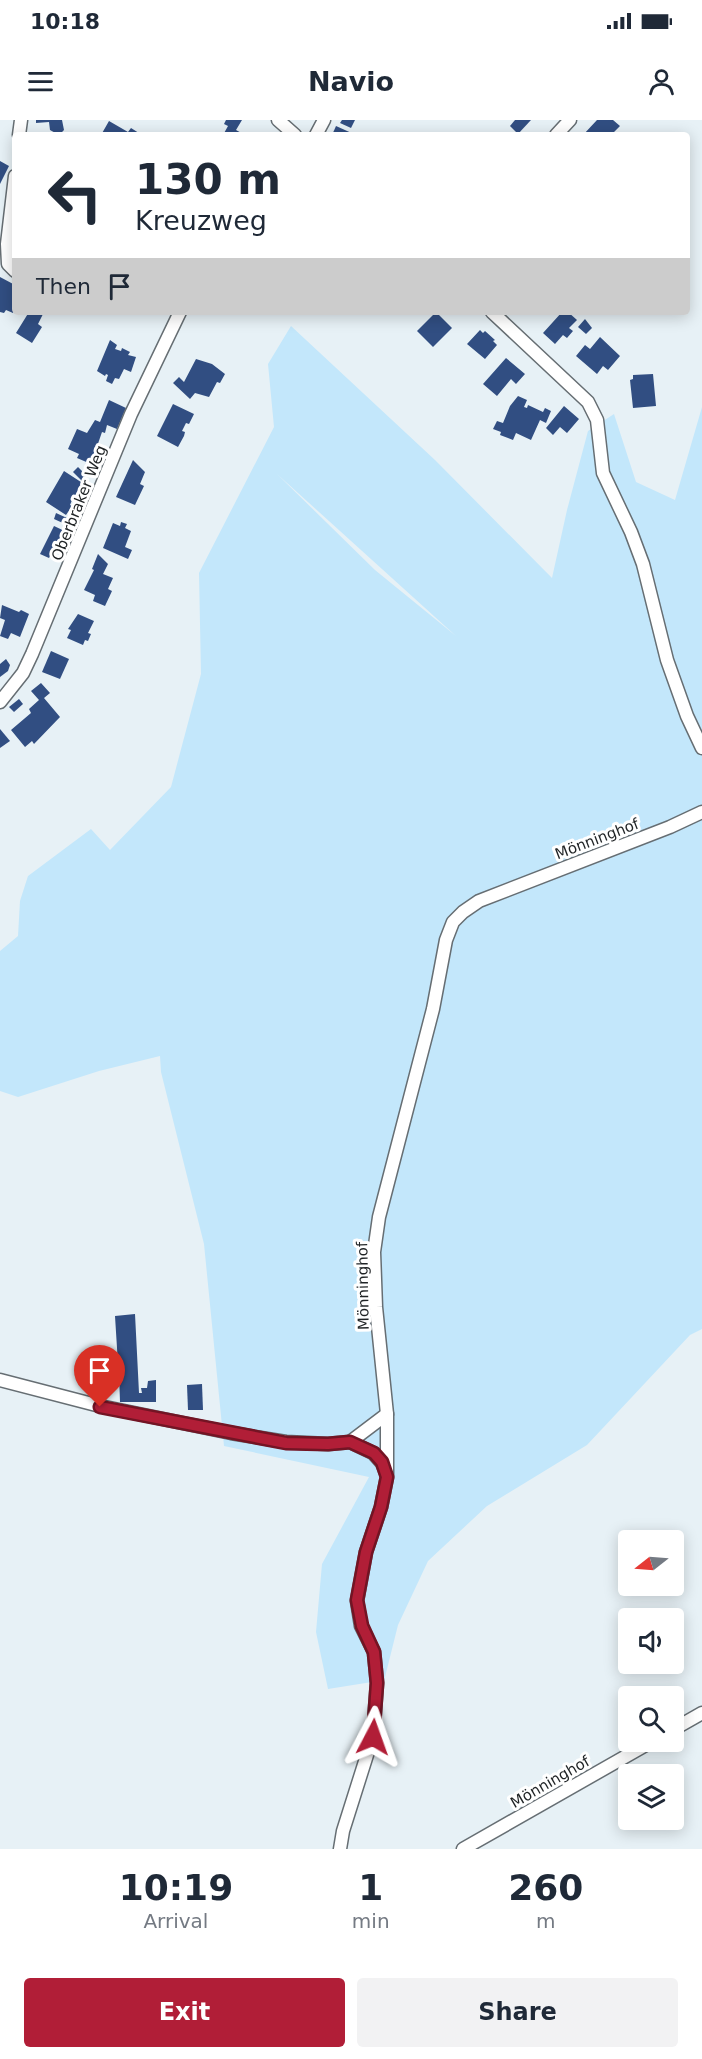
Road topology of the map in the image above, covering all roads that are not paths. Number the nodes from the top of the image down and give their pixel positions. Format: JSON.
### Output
{"nodes":[{"id":1,"x":570,"y":120,"type":"edge"},
{"id":2,"x":559,"y":132,"type":"edge"},
{"id":3,"x":12,"y":202,"type":"edge"},
{"id":4,"x":12,"y":268,"type":"edge"},
{"id":5,"x":179,"y":315,"type":"edge"},
{"id":6,"x":495,"y":315,"type":"edge"},
{"id":7,"x":0,"y":702,"type":"edge"},
{"id":8,"x":702,"y":748,"type":"edge"},
{"id":9,"x":702,"y":812,"type":"edge"},
{"id":10,"x":0,"y":1380,"type":"edge"},
{"id":11,"x":387,"y":1414,"type":"junction"},
{"id":12,"x":350,"y":1442,"type":"junction"},
{"id":13,"x":387,"y":1477,"type":"junction"},
{"id":14,"x":702,"y":1713,"type":"edge"},
{"id":15,"x":684,"y":1723,"type":"edge"},
{"id":16,"x":633,"y":1752,"type":"edge"},
{"id":17,"x":340,"y":1849,"type":"edge"},
{"id":18,"x":463,"y":1849,"type":"edge"}],
"edges":[{"from":1,"to":2,"type":"street"},
{"from":3,"to":4,"type":"street"},
{"from":5,"to":7,"type":"street","name":"Oberbraker Weg"},
{"from":6,"to":8,"type":"street"},
{"from":9,"to":11,"type":"street","name":"Mönninghof"},
{"from":10,"to":12,"type":"street"},
{"from":11,"to":12,"type":"street"},
{"from":11,"to":13,"type":"street","name":"Mönninghof"},
{"from":12,"to":13,"type":"street"},
{"from":13,"to":17,"type":"street","name":"Mönninghof"},
{"from":14,"to":15,"type":"street"},
{"from":16,"to":18,"type":"street","name":"Mönninghof"}]}
